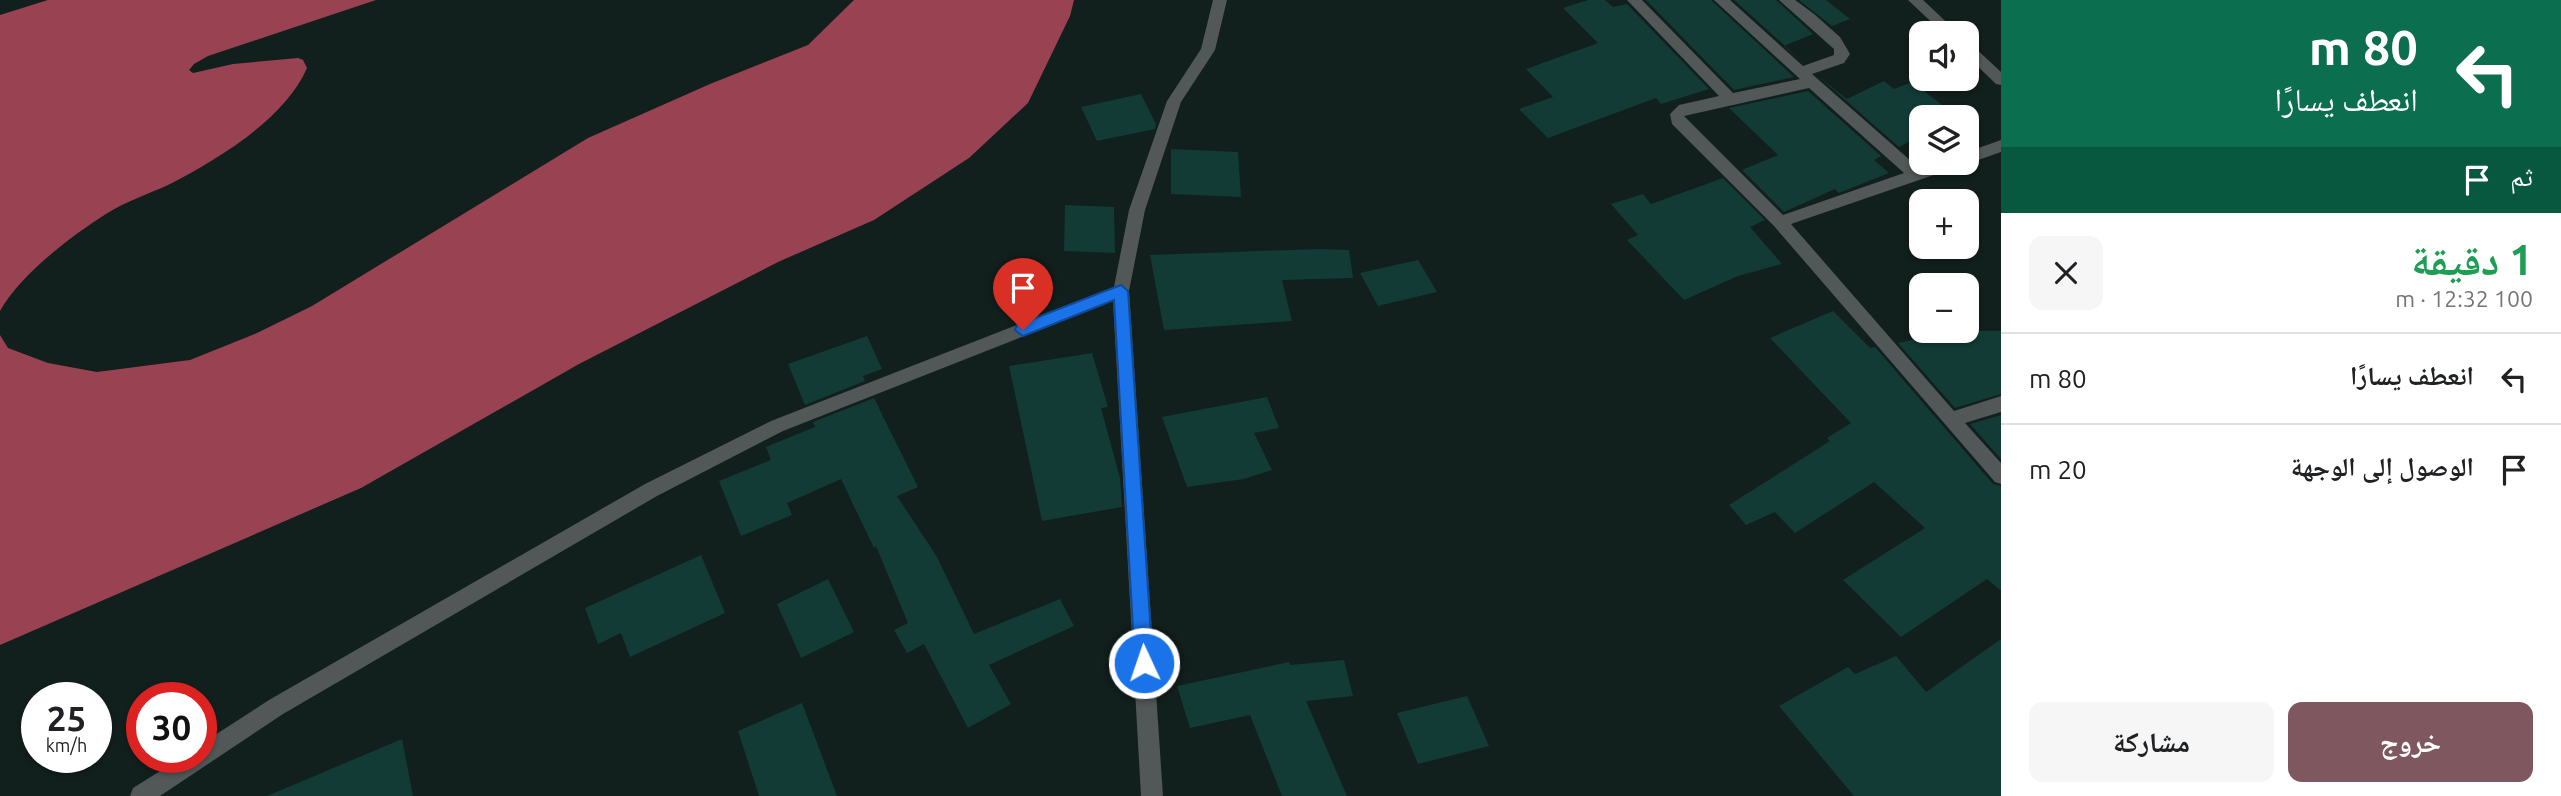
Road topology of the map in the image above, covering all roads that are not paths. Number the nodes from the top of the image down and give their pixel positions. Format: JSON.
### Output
{"nodes":[{"id":1,"x":1220,"y":0,"type":"edge"},
{"id":2,"x":1633,"y":0,"type":"edge"},
{"id":3,"x":1721,"y":0,"type":"edge"},
{"id":4,"x":1786,"y":0,"type":"edge"},
{"id":5,"x":1915,"y":0,"type":"edge"},
{"id":6,"x":1938,"y":21,"type":"edge"},
{"id":7,"x":1979,"y":59,"type":"edge"},
{"id":8,"x":1806,"y":77,"type":"junction"},
{"id":9,"x":2001,"y":80,"type":"edge"},
{"id":10,"x":1730,"y":99,"type":"junction"},
{"id":11,"x":2001,"y":146,"type":"edge"},
{"id":12,"x":1979,"y":154,"type":"edge"},
{"id":13,"x":1909,"y":169,"type":"edge"},
{"id":14,"x":1916,"y":175,"type":"edge"},
{"id":15,"x":1780,"y":222,"type":"junction"},
{"id":16,"x":1121,"y":291,"type":"junction"},
{"id":17,"x":2001,"y":404,"type":"edge"},
{"id":18,"x":1951,"y":420,"type":"junction"},
{"id":19,"x":2001,"y":476,"type":"edge"},
{"id":20,"x":217,"y":746,"type":"edge"},
{"id":21,"x":176,"y":773,"type":"edge"},
{"id":22,"x":141,"y":796,"type":"edge"},
{"id":23,"x":1152,"y":796,"type":"edge"}],
"edges":[{"from":1,"to":16,"type":"street"},
{"from":2,"to":10,"type":"street"},
{"from":3,"to":8,"type":"street"},
{"from":4,"to":8,"type":"street"},
{"from":5,"to":6,"type":"street"},
{"from":7,"to":9,"type":"street"},
{"from":8,"to":10,"type":"street"},
{"from":8,"to":13,"type":"street"},
{"from":10,"to":15,"type":"street"},
{"from":11,"to":12,"type":"street"},
{"from":14,"to":15,"type":"street"},
{"from":15,"to":18,"type":"street"},
{"from":16,"to":20,"type":"street"},
{"from":16,"to":23,"type":"street"},
{"from":17,"to":18,"type":"street"},
{"from":18,"to":19,"type":"street"},
{"from":21,"to":22,"type":"street"}]}
